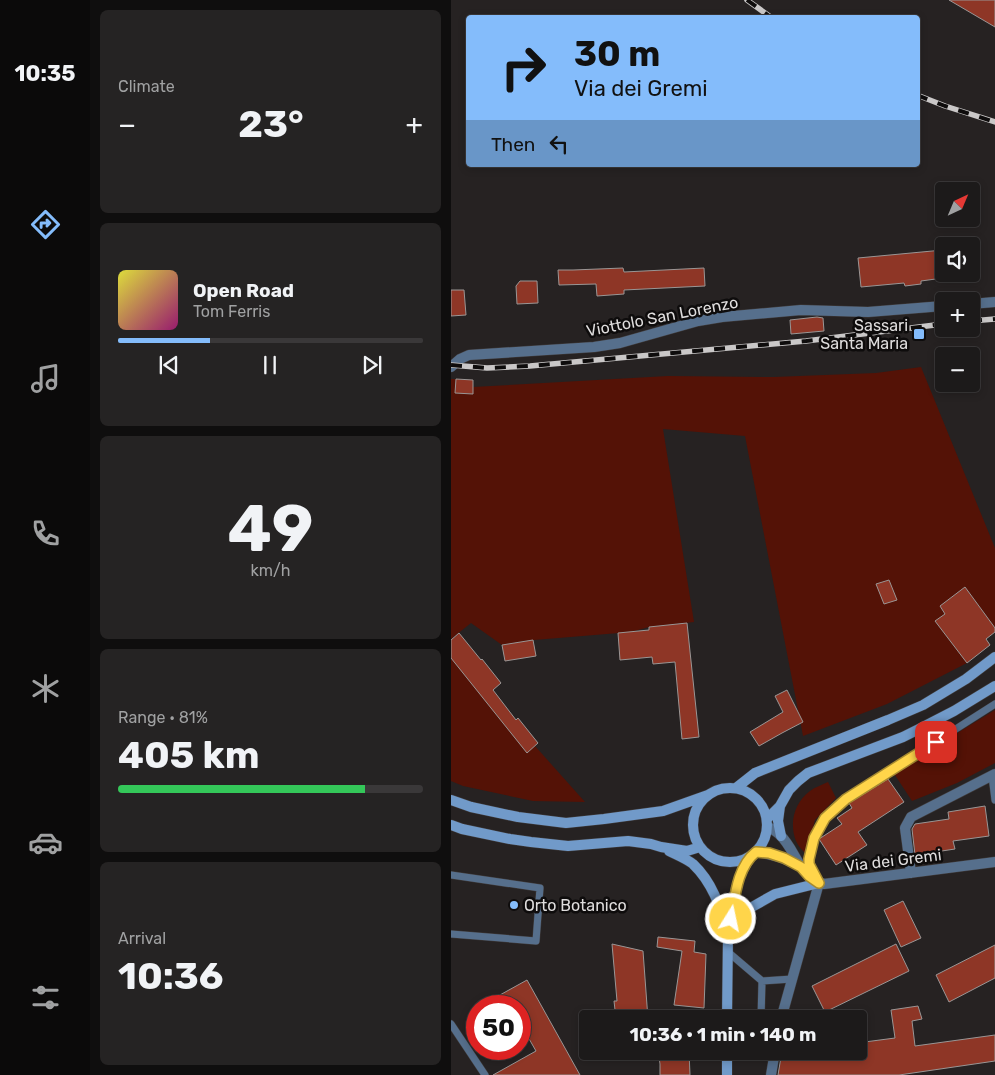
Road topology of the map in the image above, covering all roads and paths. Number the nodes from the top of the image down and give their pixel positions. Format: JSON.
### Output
{"nodes":[{"id":1,"x":995,"y":302,"type":"edge"},
{"id":2,"x":980,"y":303,"type":"edge"},
{"id":3,"x":935,"y":307,"type":"edge"},
{"id":4,"x":451,"y":367,"type":"edge"},
{"id":5,"x":995,"y":657,"type":"edge"},
{"id":6,"x":995,"y":686,"type":"edge"},
{"id":7,"x":995,"y":704,"type":"edge"},
{"id":8,"x":993,"y":775,"type":"edge"},
{"id":9,"x":736,"y":788,"type":"junction"},
{"id":10,"x":708,"y":794,"type":"junction"},
{"id":11,"x":451,"y":800,"type":"edge"},
{"id":12,"x":995,"y":800,"type":"edge"},
{"id":13,"x":780,"y":806,"type":"junction"},
{"id":14,"x":767,"y":822,"type":"junction"},
{"id":15,"x":451,"y":824,"type":"edge"},
{"id":16,"x":781,"y":836,"type":"junction"},
{"id":17,"x":661,"y":847,"type":"junction"},
{"id":18,"x":702,"y":850,"type":"junction"},
{"id":19,"x":753,"y":854,"type":"junction"},
{"id":20,"x":995,"y":862,"type":"edge"},
{"id":21,"x":801,"y":867,"type":"junction"},
{"id":22,"x":911,"y":873,"type":"junction"},
{"id":23,"x":451,"y":875,"type":"edge"},
{"id":24,"x":705,"y":878,"type":"junction"},
{"id":25,"x":819,"y":883,"type":"junction"},
{"id":26,"x":728,"y":933,"type":"junction"},
{"id":27,"x":451,"y":934,"type":"edge"},
{"id":28,"x":728,"y":952,"type":"junction"},
{"id":29,"x":792,"y":979,"type":"junction"},
{"id":30,"x":762,"y":980,"type":"junction"},
{"id":31,"x":727,"y":1010,"type":"edge"},
{"id":32,"x":761,"y":1010,"type":"edge"},
{"id":33,"x":783,"y":1010,"type":"edge"},
{"id":34,"x":451,"y":1024,"type":"edge"},
{"id":35,"x":727,"y":1060,"type":"edge"},
{"id":36,"x":774,"y":1060,"type":"edge"},
{"id":37,"x":485,"y":1075,"type":"edge"},
{"id":38,"x":727,"y":1075,"type":"edge"},
{"id":39,"x":771,"y":1075,"type":"edge"}],
"edges":[{"from":1,"to":2,"type":"street"},
{"from":3,"to":4,"type":"street","name":"Viottolo San Lorenzo"},
{"from":5,"to":9,"type":"main road"},
{"from":6,"to":13,"type":"main road"},
{"from":7,"to":25,"type":"lane"},
{"from":8,"to":12,"type":"lane"},
{"from":8,"to":22,"type":"street"},
{"from":9,"to":10,"type":"main road"},
{"from":9,"to":14,"type":"main road"},
{"from":10,"to":11,"type":"main road"},
{"from":10,"to":18,"type":"main road"},
{"from":13,"to":14,"type":"main road"},
{"from":13,"to":16,"type":"main road"},
{"from":14,"to":16,"type":"street"},
{"from":14,"to":19,"type":"main road"},
{"from":15,"to":17,"type":"main road"},
{"from":16,"to":21,"type":"street"},
{"from":17,"to":18,"type":"main road"},
{"from":17,"to":24,"type":"main road"},
{"from":18,"to":19,"type":"main road"},
{"from":18,"to":24,"type":"main road"},
{"from":19,"to":21,"type":"street"},
{"from":19,"to":26,"type":"main road"},
{"from":20,"to":22,"type":"street","name":"Via dei Gremi"},
{"from":21,"to":25,"type":"street"},
{"from":22,"to":25,"type":"street","name":"Via dei Gremi"},
{"from":23,"to":27,"type":"lane"},
{"from":24,"to":26,"type":"main road"},
{"from":25,"to":26,"type":"main road"},
{"from":25,"to":29,"type":"street"},
{"from":26,"to":28,"type":"main road"},
{"from":28,"to":30,"type":"lane"},
{"from":28,"to":31,"type":"main road"},
{"from":29,"to":30,"type":"lane"},
{"from":29,"to":33,"type":"street"},
{"from":30,"to":32,"type":"lane"},
{"from":34,"to":37,"type":"lane"},
{"from":35,"to":38,"type":"main road"},
{"from":36,"to":39,"type":"street"}]}
